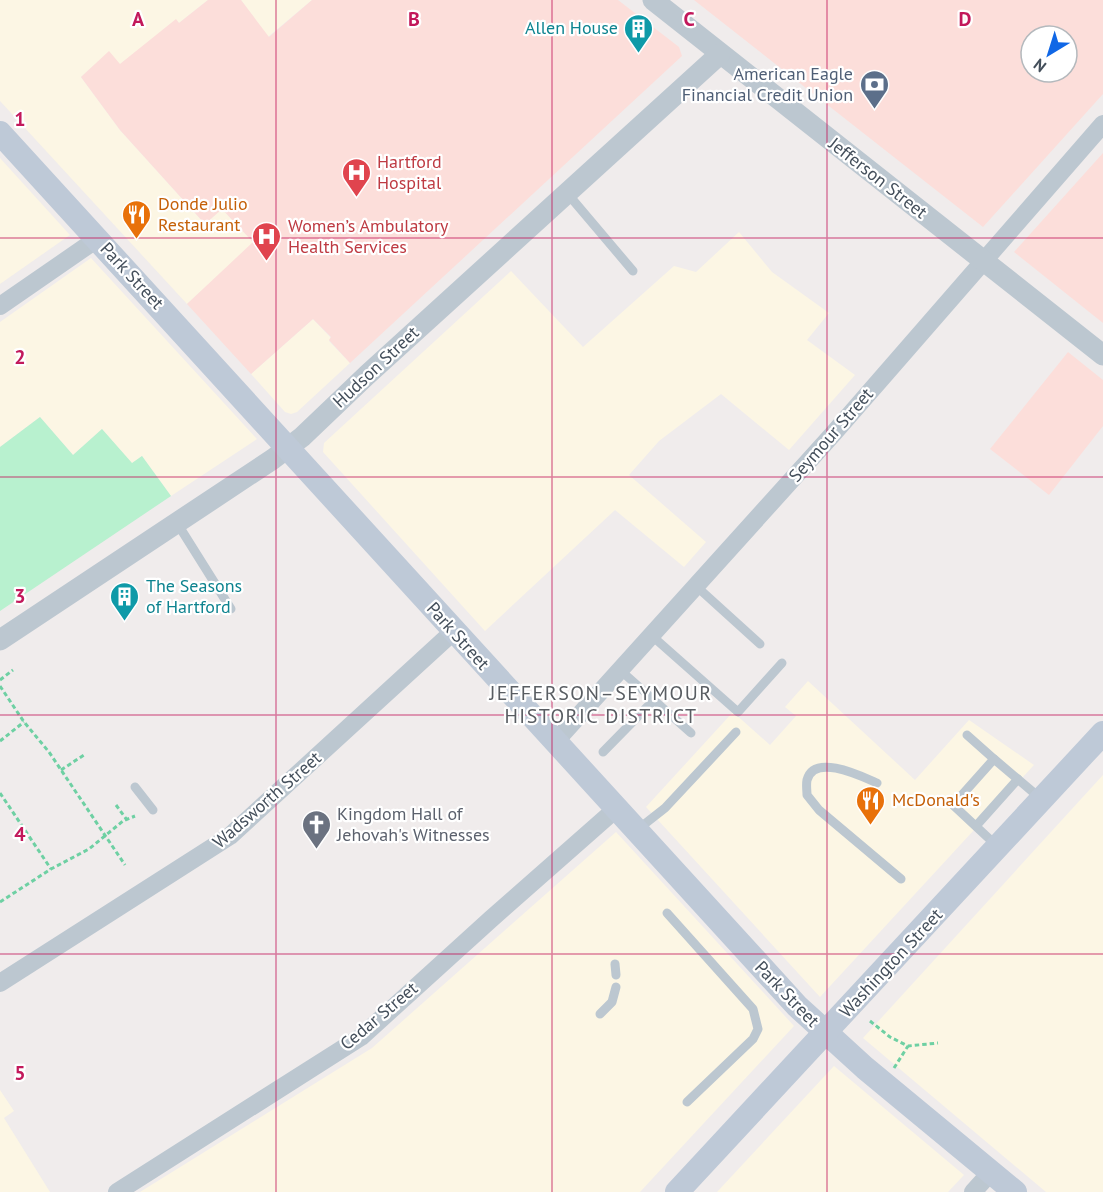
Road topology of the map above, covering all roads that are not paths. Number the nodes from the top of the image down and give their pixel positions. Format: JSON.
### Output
{"nodes":[{"id":1,"x":654,"y":0,"type":"edge"},
{"id":2,"x":720,"y":54,"type":"junction"},
{"id":3,"x":1103,"y":124,"type":"edge"},
{"id":4,"x":0,"y":133,"type":"edge"},
{"id":5,"x":567,"y":193,"type":"junction"},
{"id":6,"x":98,"y":239,"type":"junction"},
{"id":7,"x":982,"y":260,"type":"junction"},
{"id":8,"x":633,"y":271,"type":"dead end"},
{"id":9,"x":0,"y":306,"type":"edge"},
{"id":10,"x":1103,"y":355,"type":"edge"},
{"id":11,"x":288,"y":447,"type":"junction"},
{"id":12,"x":177,"y":523,"type":"junction"},
{"id":13,"x":696,"y":586,"type":"junction"},
{"id":14,"x":231,"y":609,"type":"dead end"},
{"id":15,"x":454,"y":631,"type":"junction"},
{"id":16,"x":651,"y":635,"type":"junction"},
{"id":17,"x":0,"y":640,"type":"edge"},
{"id":18,"x":760,"y":644,"type":"dead end"},
{"id":19,"x":782,"y":663,"type":"dead end"},
{"id":20,"x":620,"y":670,"type":"junction"},
{"id":21,"x":654,"y":700,"type":"junction"},
{"id":22,"x":736,"y":732,"type":"dead end"},
{"id":23,"x":691,"y":733,"type":"dead end"},
{"id":24,"x":1103,"y":733,"type":"edge"},
{"id":25,"x":967,"y":735,"type":"dead end"},
{"id":26,"x":555,"y":741,"type":"junction"},
{"id":27,"x":603,"y":752,"type":"dead end"},
{"id":28,"x":994,"y":759,"type":"junction"},
{"id":29,"x":1018,"y":779,"type":"junction"},
{"id":30,"x":877,"y":783,"type":"dead end"},
{"id":31,"x":135,"y":787,"type":"dead end"},
{"id":32,"x":1041,"y":800,"type":"junction"},
{"id":33,"x":617,"y":808,"type":"junction"},
{"id":34,"x":153,"y":810,"type":"dead end"},
{"id":35,"x":976,"y":826,"type":"junction"},
{"id":36,"x":637,"y":831,"type":"junction"},
{"id":37,"x":998,"y":847,"type":"junction"},
{"id":38,"x":901,"y":879,"type":"dead end"},
{"id":39,"x":667,"y":913,"type":"dead end"},
{"id":40,"x":0,"y":983,"type":"edge"},
{"id":41,"x":616,"y":987,"type":"dead end"},
{"id":42,"x":600,"y":1014,"type":"dead end"},
{"id":43,"x":825,"y":1033,"type":"junction"},
{"id":44,"x":687,"y":1102,"type":"dead end"},
{"id":45,"x":991,"y":1172,"type":"junction"},
{"id":46,"x":117,"y":1192,"type":"edge"},
{"id":47,"x":677,"y":1192,"type":"edge"},
{"id":48,"x":973,"y":1192,"type":"edge"},
{"id":49,"x":1016,"y":1192,"type":"edge"}],
"edges":[{"from":1,"to":2,"type":"street","name":"Jefferson Street"},
{"from":2,"to":5,"type":"street","name":"Hudson Street"},
{"from":2,"to":7,"type":"street","name":"Jefferson Street"},
{"from":3,"to":7,"type":"street","name":"Seymour Street"},
{"from":4,"to":6,"type":"main road","name":"Park Street"},
{"from":5,"to":8,"type":"lane"},
{"from":5,"to":11,"type":"street","name":"Hudson Street"},
{"from":6,"to":9,"type":"street"},
{"from":6,"to":11,"type":"main road","name":"Park Street"},
{"from":7,"to":10,"type":"street","name":"Jefferson Street"},
{"from":7,"to":13,"type":"street","name":"Seymour Street"},
{"from":11,"to":12,"type":"street","name":"Hudson Street"},
{"from":11,"to":15,"type":"main road","name":"Park Street"},
{"from":12,"to":14,"type":"lane"},
{"from":12,"to":17,"type":"street","name":"Hudson Street"},
{"from":13,"to":16,"type":"street","name":"Seymour Street"},
{"from":13,"to":18,"type":"lane"},
{"from":15,"to":26,"type":"main road","name":"Park Street"},
{"from":15,"to":40,"type":"street","name":"Wadsworth Street"},
{"from":16,"to":19,"type":"lane"},
{"from":16,"to":20,"type":"street","name":"Seymour Street"},
{"from":20,"to":21,"type":"lane"},
{"from":20,"to":26,"type":"street","name":"Seymour Street"},
{"from":21,"to":23,"type":"lane"},
{"from":21,"to":27,"type":"lane"},
{"from":22,"to":36,"type":"lane"},
{"from":24,"to":32,"type":"main road","name":"Washington Street"},
{"from":25,"to":28,"type":"lane"},
{"from":26,"to":33,"type":"main road","name":"Park Street"},
{"from":28,"to":29,"type":"lane"},
{"from":28,"to":35,"type":"lane"},
{"from":29,"to":32,"type":"lane"},
{"from":29,"to":35,"type":"lane"},
{"from":30,"to":38,"type":"lane"},
{"from":31,"to":34,"type":"lane"},
{"from":32,"to":37,"type":"main road","name":"Washington Street"},
{"from":33,"to":36,"type":"main road","name":"Park Street"},
{"from":33,"to":46,"type":"street","name":"Cedar Street"},
{"from":35,"to":37,"type":"lane"},
{"from":36,"to":43,"type":"main road","name":"Park Street"},
{"from":37,"to":43,"type":"main road","name":"Washington Street"},
{"from":39,"to":44,"type":"lane"},
{"from":41,"to":42,"type":"lane"},
{"from":43,"to":45,"type":"main road","name":"Park Street"},
{"from":43,"to":47,"type":"main road","name":"Washington Street"},
{"from":45,"to":48,"type":"street"},
{"from":45,"to":49,"type":"main road","name":"Park Street"}]}
